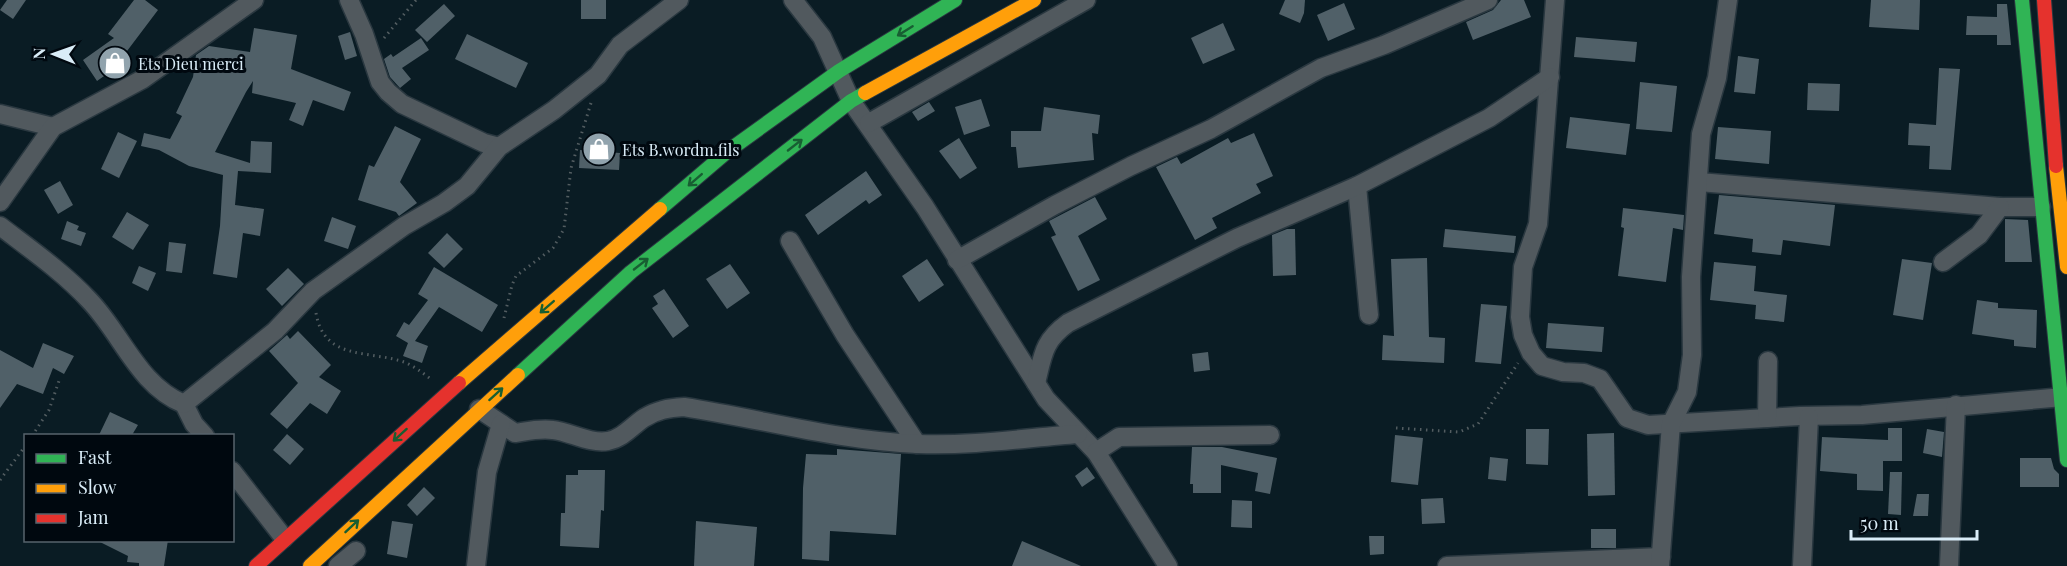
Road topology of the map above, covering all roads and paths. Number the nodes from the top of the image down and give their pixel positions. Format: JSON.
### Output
{"nodes":[{"id":1,"x":349,"y":0,"type":"edge"},
{"id":2,"x":416,"y":0,"type":"edge"},
{"id":3,"x":678,"y":0,"type":"edge"},
{"id":4,"x":793,"y":0,"type":"edge"},
{"id":5,"x":955,"y":0,"type":"edge"},
{"id":6,"x":1034,"y":0,"type":"edge"},
{"id":7,"x":1086,"y":0,"type":"edge"},
{"id":8,"x":1488,"y":0,"type":"edge"},
{"id":9,"x":1555,"y":0,"type":"edge"},
{"id":10,"x":2022,"y":0,"type":"edge"},
{"id":11,"x":2044,"y":0,"type":"edge"},
{"id":12,"x":1733,"y":2,"type":"edge"},
{"id":13,"x":242,"y":3,"type":"edge"},
{"id":14,"x":1443,"y":8,"type":"edge"},
{"id":15,"x":370,"y":52,"type":"junction"},
{"id":16,"x":839,"y":71,"type":"junction"},
{"id":17,"x":598,"y":75,"type":"junction"},
{"id":18,"x":1550,"y":77,"type":"junction"},
{"id":19,"x":851,"y":101,"type":"junction"},
{"id":20,"x":0,"y":114,"type":"edge"},
{"id":21,"x":869,"y":123,"type":"junction"},
{"id":22,"x":53,"y":127,"type":"junction"},
{"id":23,"x":2062,"y":144,"type":"edge"},
{"id":24,"x":499,"y":147,"type":"junction"},
{"id":25,"x":1699,"y":182,"type":"junction"},
{"id":26,"x":1357,"y":186,"type":"junction"},
{"id":27,"x":0,"y":201,"type":"edge"},
{"id":28,"x":2000,"y":207,"type":"junction"},
{"id":29,"x":2041,"y":207,"type":"junction"},
{"id":30,"x":0,"y":226,"type":"edge"},
{"id":31,"x":790,"y":242,"type":"dead end"},
{"id":32,"x":957,"y":260,"type":"junction"},
{"id":33,"x":1943,"y":262,"type":"dead end"},
{"id":34,"x":2067,"y":267,"type":"edge"},
{"id":35,"x":313,"y":291,"type":"junction"},
{"id":36,"x":1369,"y":315,"type":"dead end"},
{"id":37,"x":500,"y":347,"type":"junction"},
{"id":38,"x":1531,"y":353,"type":"junction"},
{"id":39,"x":1768,"y":361,"type":"dead end"},
{"id":40,"x":60,"y":378,"type":"dead end"},
{"id":41,"x":1036,"y":383,"type":"junction"},
{"id":42,"x":448,"y":392,"type":"junction"},
{"id":43,"x":2063,"y":398,"type":"junction"},
{"id":44,"x":184,"y":404,"type":"junction"},
{"id":45,"x":1956,"y":405,"type":"junction"},
{"id":46,"x":479,"y":409,"type":"junction"},
{"id":47,"x":1809,"y":417,"type":"junction"},
{"id":48,"x":1767,"y":418,"type":"junction"},
{"id":49,"x":501,"y":424,"type":"junction"},
{"id":50,"x":1671,"y":424,"type":"junction"},
{"id":51,"x":1395,"y":428,"type":"dead end"},
{"id":52,"x":33,"y":434,"type":"edge"},
{"id":53,"x":204,"y":434,"type":"edge"},
{"id":54,"x":1078,"y":434,"type":"junction"},
{"id":55,"x":1270,"y":435,"type":"dead end"},
{"id":56,"x":917,"y":444,"type":"junction"},
{"id":57,"x":24,"y":448,"type":"edge"},
{"id":58,"x":1096,"y":452,"type":"junction"},
{"id":59,"x":2067,"y":460,"type":"edge"},
{"id":60,"x":234,"y":474,"type":"edge"},
{"id":61,"x":0,"y":480,"type":"edge"},
{"id":62,"x":284,"y":538,"type":"junction"},
{"id":63,"x":1661,"y":561,"type":"edge"},
{"id":64,"x":256,"y":566,"type":"edge"},
{"id":65,"x":310,"y":566,"type":"edge"},
{"id":66,"x":338,"y":566,"type":"edge"},
{"id":67,"x":357,"y":566,"type":"edge"},
{"id":68,"x":476,"y":566,"type":"edge"},
{"id":69,"x":1168,"y":566,"type":"edge"},
{"id":70,"x":1447,"y":566,"type":"edge"},
{"id":71,"x":1802,"y":566,"type":"edge"},
{"id":72,"x":1949,"y":566,"type":"edge"}],
"edges":[{"from":1,"to":15,"type":"street"},
{"from":2,"to":15,"type":"path"},
{"from":3,"to":17,"type":"street"},
{"from":4,"to":16,"type":"street"},
{"from":5,"to":16,"type":"main road","one_way":true},
{"from":6,"to":19,"type":"main road"},
{"from":7,"to":21,"type":"street"},
{"from":8,"to":14,"type":"street"},
{"from":9,"to":18,"type":"street"},
{"from":10,"to":29,"type":"main road"},
{"from":11,"to":23,"type":"main road"},
{"from":12,"to":25,"type":"street"},
{"from":13,"to":22,"type":"street"},
{"from":14,"to":32,"type":"street"},
{"from":15,"to":24,"type":"street"},
{"from":16,"to":19,"type":"street"},
{"from":16,"to":37,"type":"main road","one_way":true},
{"from":17,"to":24,"type":"street"},
{"from":17,"to":37,"type":"path"},
{"from":18,"to":26,"type":"street"},
{"from":18,"to":38,"type":"street"},
{"from":19,"to":21,"type":"street"},
{"from":46,"to":19,"type":"main road","one_way":true},
{"from":20,"to":22,"type":"street"},
{"from":21,"to":32,"type":"street"},
{"from":22,"to":27,"type":"street"},
{"from":23,"to":34,"type":"main road"},
{"from":24,"to":35,"type":"street"},
{"from":25,"to":28,"type":"street"},
{"from":25,"to":50,"type":"street"},
{"from":26,"to":36,"type":"street"},
{"from":26,"to":41,"type":"street"},
{"from":28,"to":29,"type":"street"},
{"from":28,"to":33,"type":"street"},
{"from":29,"to":43,"type":"main road"},
{"from":30,"to":44,"type":"street"},
{"from":31,"to":56,"type":"street"},
{"from":32,"to":41,"type":"street"},
{"from":35,"to":42,"type":"path"},
{"from":35,"to":44,"type":"street"},
{"from":37,"to":42,"type":"main road"},
{"from":38,"to":50,"type":"street"},
{"from":38,"to":51,"type":"path"},
{"from":39,"to":48,"type":"street"},
{"from":40,"to":52,"type":"path"},
{"from":41,"to":54,"type":"street"},
{"from":42,"to":62,"type":"main road","one_way":true},
{"from":43,"to":45,"type":"street"},
{"from":43,"to":59,"type":"main road"},
{"from":44,"to":53,"type":"street"},
{"from":45,"to":47,"type":"street"},
{"from":45,"to":72,"type":"street"},
{"from":46,"to":49,"type":"street"},
{"from":65,"to":46,"type":"main road","one_way":true},
{"from":47,"to":48,"type":"street"},
{"from":47,"to":71,"type":"street"},
{"from":48,"to":50,"type":"street"},
{"from":49,"to":56,"type":"street"},
{"from":49,"to":68,"type":"street"},
{"from":50,"to":63,"type":"street"},
{"from":54,"to":56,"type":"street"},
{"from":54,"to":58,"type":"street"},
{"from":55,"to":58,"type":"street"},
{"from":57,"to":61,"type":"path"},
{"from":58,"to":69,"type":"street"},
{"from":60,"to":62,"type":"street"},
{"from":62,"to":64,"type":"main road"},
{"from":63,"to":70,"type":"street"},
{"from":66,"to":67,"type":"street"}]}
